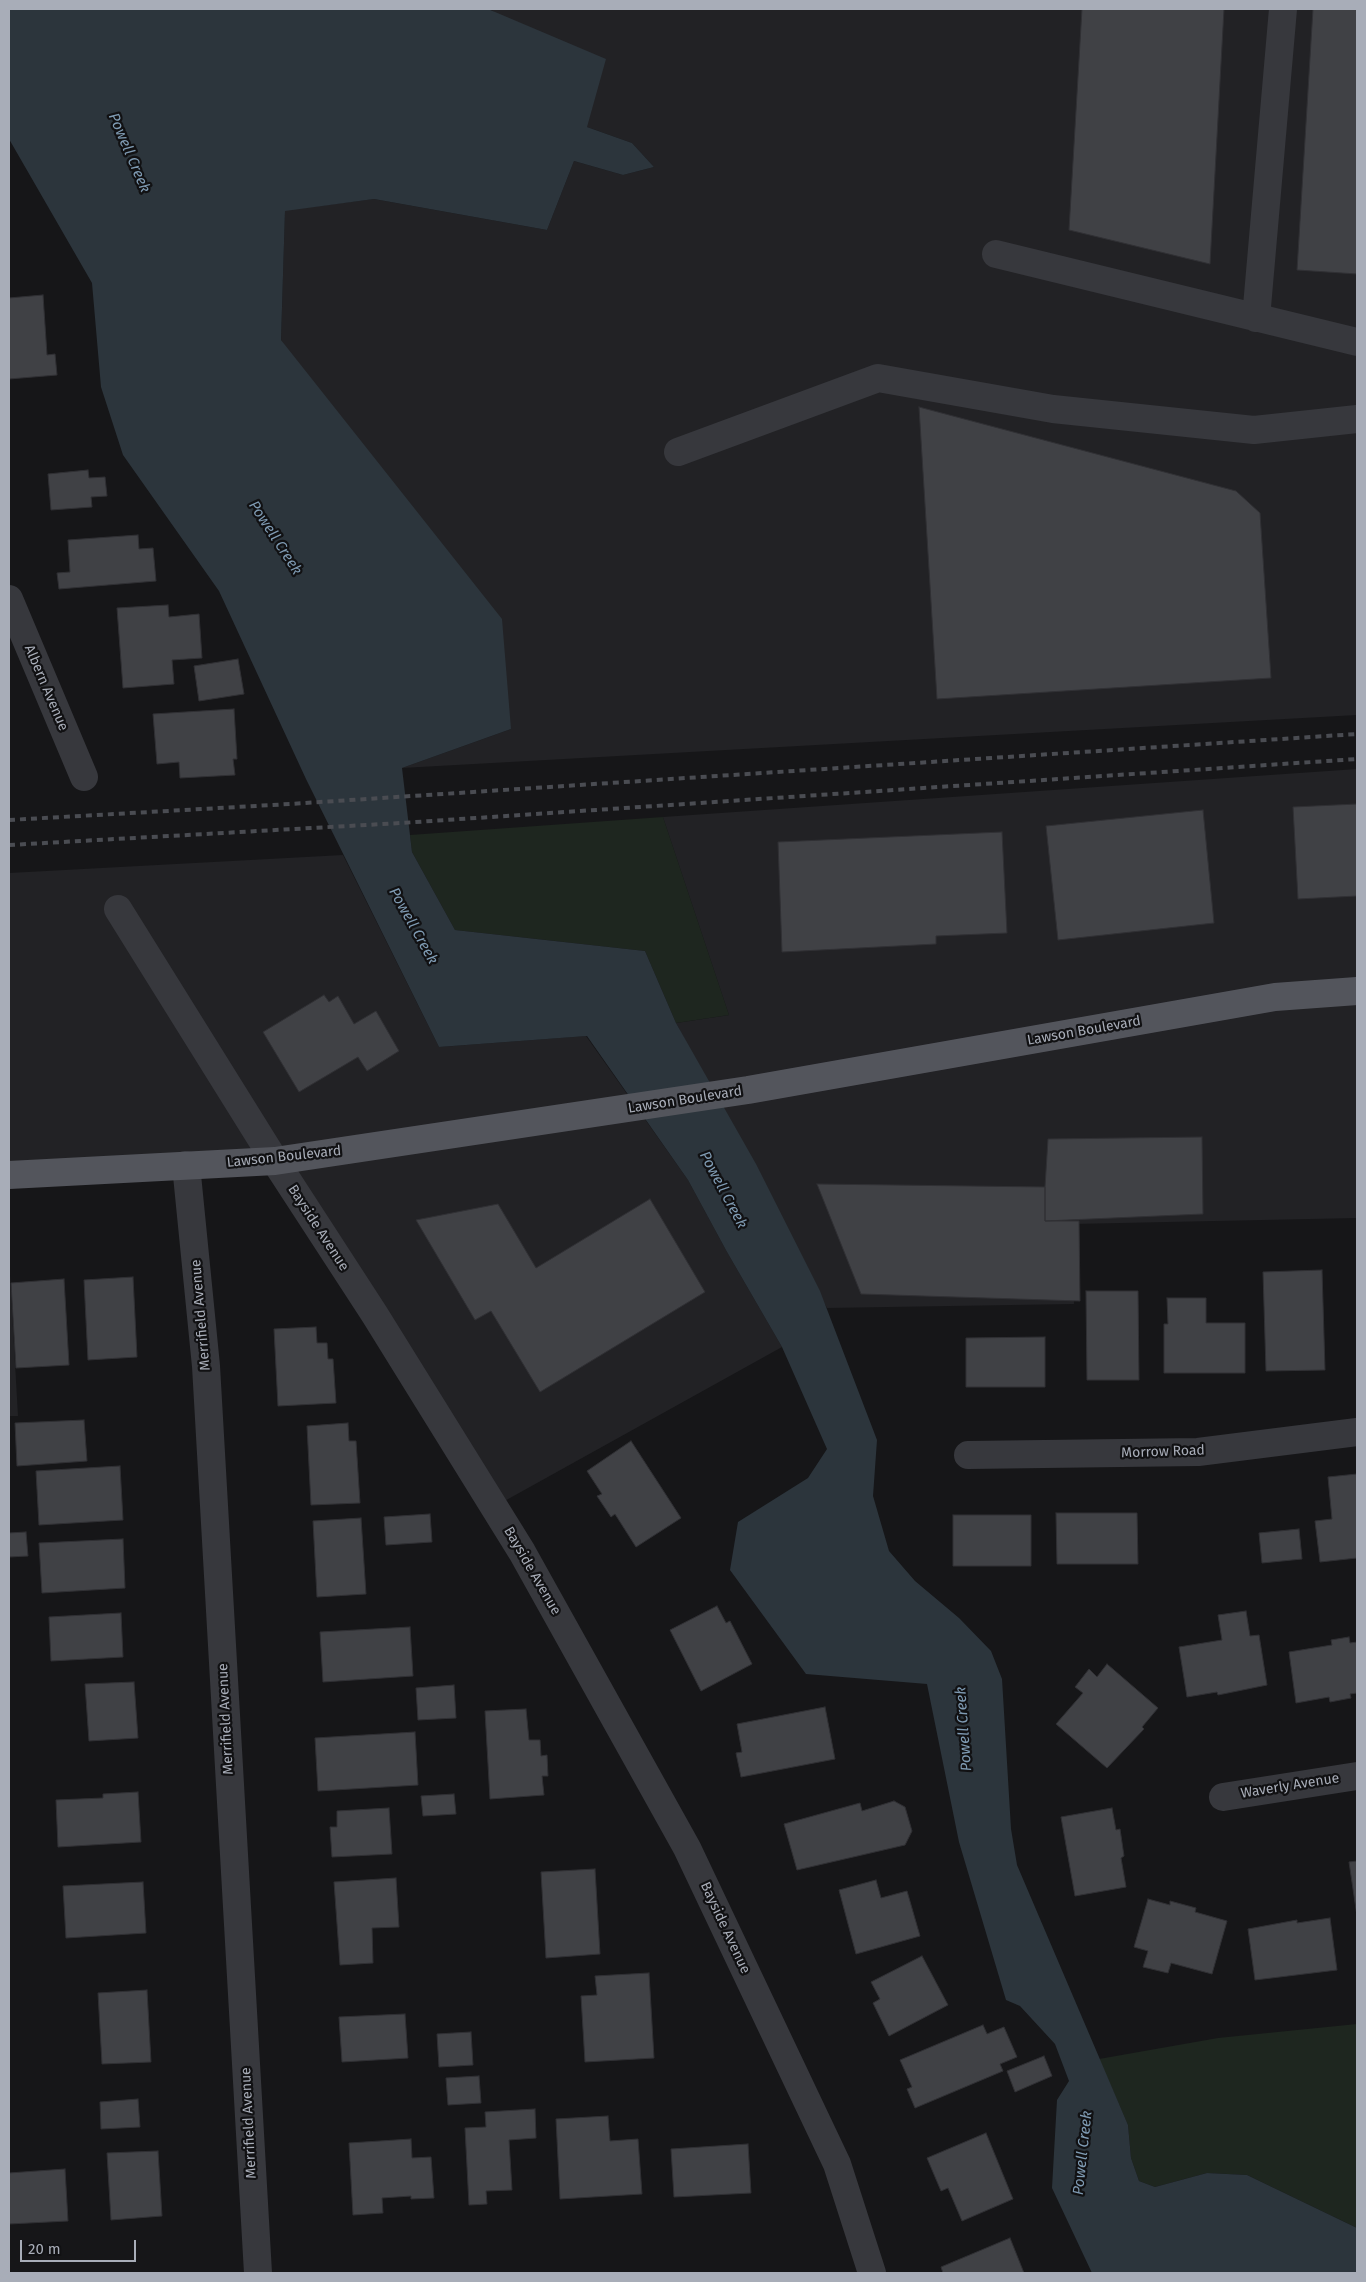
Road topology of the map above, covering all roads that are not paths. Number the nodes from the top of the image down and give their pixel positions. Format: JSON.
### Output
{"nodes":[{"id":1,"x":1283,"y":9,"type":"edge"},
{"id":2,"x":996,"y":254,"type":"dead end"},
{"id":3,"x":1256,"y":318,"type":"junction"},
{"id":4,"x":1357,"y":342,"type":"edge"},
{"id":5,"x":1357,"y":419,"type":"edge"},
{"id":6,"x":678,"y":452,"type":"dead end"},
{"id":7,"x":9,"y":598,"type":"edge"},
{"id":8,"x":84,"y":777,"type":"dead end"},
{"id":9,"x":118,"y":909,"type":"dead end"},
{"id":10,"x":1357,"y":991,"type":"edge"},
{"id":11,"x":275,"y":1161,"type":"junction"},
{"id":12,"x":186,"y":1165,"type":"junction"},
{"id":13,"x":9,"y":1175,"type":"edge"},
{"id":14,"x":1357,"y":1432,"type":"edge"},
{"id":15,"x":968,"y":1455,"type":"dead end"},
{"id":16,"x":1357,"y":1776,"type":"edge"},
{"id":17,"x":1223,"y":1797,"type":"dead end"},
{"id":18,"x":258,"y":2273,"type":"edge"},
{"id":19,"x":872,"y":2273,"type":"edge"}],
"edges":[{"from":1,"to":3,"type":"street"},
{"from":2,"to":3,"type":"street"},
{"from":3,"to":4,"type":"street"},
{"from":5,"to":6,"type":"street"},
{"from":7,"to":8,"type":"street","name":"Albern Avenue"},
{"from":9,"to":11,"type":"street","name":"Bayside Avenue"},
{"from":10,"to":11,"type":"main road","name":"Lawson Boulevard"},
{"from":11,"to":12,"type":"main road","name":"Lawson Boulevard"},
{"from":11,"to":19,"type":"street","name":"Bayside Avenue"},
{"from":12,"to":13,"type":"main road","name":"Lawson Boulevard"},
{"from":12,"to":18,"type":"street","name":"Merrifield Avenue"},
{"from":14,"to":15,"type":"street","name":"Morrow Road"},
{"from":16,"to":17,"type":"street","name":"Waverly Avenue"}]}
